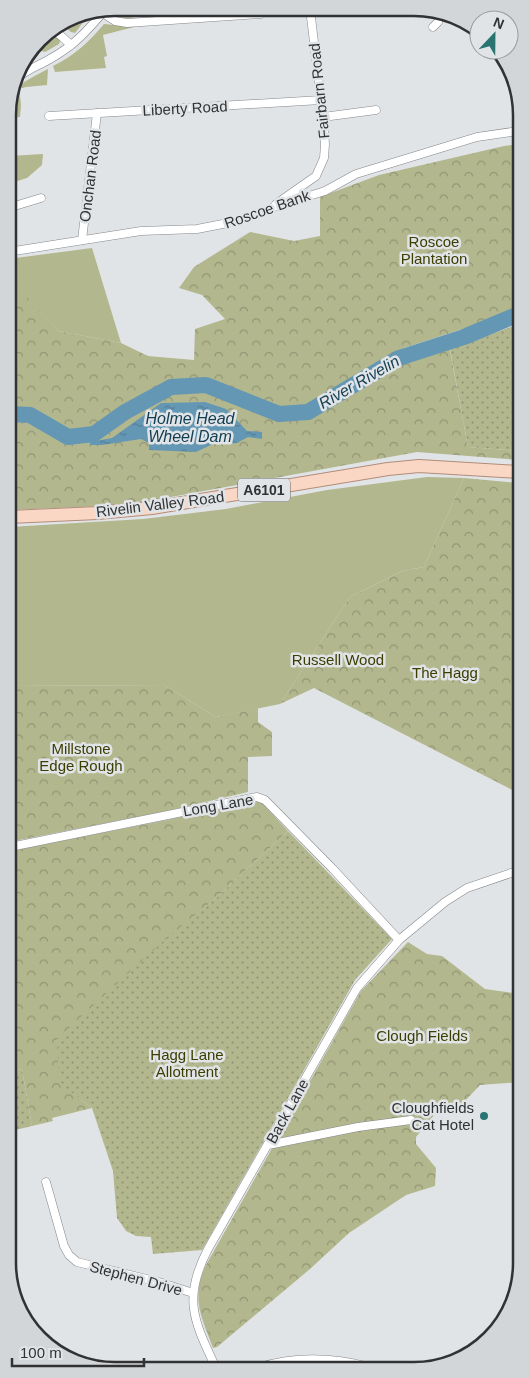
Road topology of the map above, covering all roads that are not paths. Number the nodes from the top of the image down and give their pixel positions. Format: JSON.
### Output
{"nodes":[{"id":1,"x":111,"y":16,"type":"edge"},
{"id":2,"x":231,"y":16,"type":"edge"},
{"id":3,"x":311,"y":16,"type":"edge"},
{"id":4,"x":99,"y":18,"type":"edge"},
{"id":5,"x":439,"y":20,"type":"edge"},
{"id":6,"x":432,"y":27,"type":"dead end"},
{"id":7,"x":59,"y":34,"type":"edge"},
{"id":8,"x":71,"y":45,"type":"junction"},
{"id":9,"x":26,"y":73,"type":"edge"},
{"id":10,"x":321,"y":100,"type":"junction"},
{"id":11,"x":376,"y":110,"type":"dead end"},
{"id":12,"x":97,"y":113,"type":"junction"},
{"id":13,"x":49,"y":116,"type":"dead end"},
{"id":14,"x":323,"y":117,"type":"junction"},
{"id":15,"x":513,"y":133,"type":"edge"},
{"id":16,"x":41,"y":198,"type":"dead end"},
{"id":17,"x":16,"y":206,"type":"edge"},
{"id":18,"x":271,"y":208,"type":"junction"},
{"id":19,"x":82,"y":240,"type":"junction"},
{"id":20,"x":16,"y":251,"type":"edge"},
{"id":21,"x":513,"y":472,"type":"edge"},
{"id":22,"x":16,"y":517,"type":"edge"},
{"id":23,"x":16,"y":846,"type":"edge"},
{"id":24,"x":513,"y":872,"type":"edge"},
{"id":25,"x":399,"y":940,"type":"junction"},
{"id":26,"x":411,"y":1120,"type":"dead end"},
{"id":27,"x":268,"y":1145,"type":"junction"},
{"id":28,"x":46,"y":1182,"type":"dead end"},
{"id":29,"x":193,"y":1293,"type":"junction"},
{"id":30,"x":213,"y":1362,"type":"edge"},
{"id":31,"x":283,"y":1362,"type":"edge"},
{"id":32,"x":350,"y":1362,"type":"edge"}],
"edges":[{"from":1,"to":2,"type":"street"},
{"from":3,"to":10,"type":"street","name":"Fairbarn Road"},
{"from":4,"to":8,"type":"street"},
{"from":5,"to":6,"type":"street"},
{"from":7,"to":8,"type":"street"},
{"from":8,"to":9,"type":"street"},
{"from":10,"to":12,"type":"street","name":"Liberty Road"},
{"from":10,"to":14,"type":"street","name":"Fairbarn Road"},
{"from":11,"to":14,"type":"street"},
{"from":12,"to":13,"type":"street","name":"Liberty Road"},
{"from":12,"to":19,"type":"street","name":"Onchan Road"},
{"from":14,"to":18,"type":"street","name":"Fairbarn Road"},
{"from":15,"to":18,"type":"street","name":"Roscoe Bank"},
{"from":16,"to":17,"type":"street"},
{"from":18,"to":19,"type":"street","name":"Roscoe Bank"},
{"from":19,"to":20,"type":"street","name":"Roscoe Bank"},
{"from":21,"to":22,"type":"main road","name":"Rivelin Valley Road","number":"A6101"},
{"from":23,"to":25,"type":"street","name":"Long Lane"},
{"from":24,"to":25,"type":"street","name":"Back Lane"},
{"from":25,"to":27,"type":"street","name":"Back Lane"},
{"from":26,"to":27,"type":"street"},
{"from":27,"to":29,"type":"street","name":"Back Lane"},
{"from":28,"to":29,"type":"street","name":"Stephen Drive"},
{"from":29,"to":30,"type":"street","name":"Back Lane"},
{"from":31,"to":32,"type":"street"}]}
